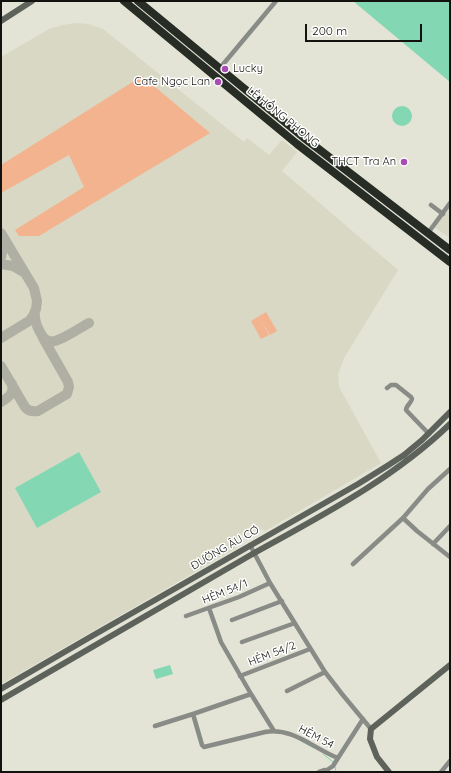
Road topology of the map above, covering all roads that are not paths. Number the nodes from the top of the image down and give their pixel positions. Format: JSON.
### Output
{"nodes":[{"id":1,"x":32,"y":1,"type":"edge"},
{"id":2,"x":124,"y":1,"type":"edge"},
{"id":3,"x":138,"y":1,"type":"edge"},
{"id":4,"x":276,"y":1,"type":"edge"},
{"id":5,"x":1,"y":21,"type":"edge"},
{"id":6,"x":220,"y":68,"type":"junction"},
{"id":7,"x":450,"y":203,"type":"edge"},
{"id":8,"x":431,"y":205,"type":"dead end"},
{"id":9,"x":443,"y":214,"type":"junction"},
{"id":10,"x":428,"y":233,"type":"junction"},
{"id":11,"x":450,"y":250,"type":"edge"},
{"id":12,"x":450,"y":262,"type":"edge"},
{"id":13,"x":387,"y":388,"type":"dead end"},
{"id":14,"x":450,"y":412,"type":"edge"},
{"id":15,"x":450,"y":425,"type":"edge"},
{"id":16,"x":428,"y":434,"type":"junction"},
{"id":17,"x":450,"y":469,"type":"edge"},
{"id":18,"x":345,"y":492,"type":"junction"},
{"id":19,"x":349,"y":499,"type":"junction"},
{"id":20,"x":403,"y":518,"type":"junction"},
{"id":21,"x":450,"y":526,"type":"edge"},
{"id":22,"x":433,"y":544,"type":"junction"},
{"id":23,"x":250,"y":545,"type":"junction"},
{"id":24,"x":254,"y":553,"type":"junction"},
{"id":25,"x":450,"y":557,"type":"edge"},
{"id":26,"x":353,"y":564,"type":"dead end"},
{"id":27,"x":270,"y":583,"type":"junction"},
{"id":28,"x":282,"y":601,"type":"junction"},
{"id":29,"x":209,"y":608,"type":"junction"},
{"id":30,"x":186,"y":616,"type":"dead end"},
{"id":31,"x":232,"y":620,"type":"dead end"},
{"id":32,"x":295,"y":623,"type":"junction"},
{"id":33,"x":242,"y":642,"type":"dead end"},
{"id":34,"x":310,"y":649,"type":"junction"},
{"id":35,"x":450,"y":665,"type":"edge"},
{"id":36,"x":325,"y":672,"type":"junction"},
{"id":37,"x":240,"y":676,"type":"junction"},
{"id":38,"x":1,"y":689,"type":"edge"},
{"id":39,"x":287,"y":691,"type":"dead end"},
{"id":40,"x":251,"y":694,"type":"junction"},
{"id":41,"x":1,"y":700,"type":"edge"},
{"id":42,"x":193,"y":714,"type":"junction"},
{"id":43,"x":363,"y":719,"type":"junction"},
{"id":44,"x":155,"y":726,"type":"dead end"},
{"id":45,"x":371,"y":728,"type":"junction"},
{"id":46,"x":274,"y":731,"type":"junction"},
{"id":47,"x":338,"y":758,"type":"junction"},
{"id":48,"x":450,"y":761,"type":"edge"},
{"id":49,"x":327,"y":771,"type":"edge"},
{"id":50,"x":319,"y":772,"type":"edge"},
{"id":51,"x":389,"y":772,"type":"edge"},
{"id":52,"x":441,"y":772,"type":"edge"}],
"edges":[{"from":1,"to":5,"type":"street"},
{"from":2,"to":12,"type":"highway","name":"LÊ HỒNG PHONG"},
{"from":3,"to":6,"type":"highway","name":"LÊ HỒNG PHONG"},
{"from":4,"to":6,"type":"street"},
{"from":6,"to":10,"type":"highway","name":"LÊ HỒNG PHONG"},
{"from":7,"to":9,"type":"street"},
{"from":8,"to":9,"type":"street"},
{"from":9,"to":10,"type":"street"},
{"from":10,"to":11,"type":"highway","name":"LÊ HỒNG PHONG"},
{"from":13,"to":16,"type":"street"},
{"from":14,"to":16,"type":"street","name":"ĐƯỜNG ÂU CƠ"},
{"from":15,"to":19,"type":"street","name":"ĐƯỜNG ÂU CƠ"},
{"from":16,"to":18,"type":"street","name":"ĐƯỜNG ÂU CƠ"},
{"from":17,"to":20,"type":"street"},
{"from":18,"to":19,"type":"street"},
{"from":18,"to":23,"type":"street","name":"ĐƯỜNG ÂU CƠ"},
{"from":19,"to":24,"type":"street","name":"ĐƯỜNG ÂU CƠ"},
{"from":20,"to":22,"type":"street"},
{"from":20,"to":26,"type":"street"},
{"from":21,"to":22,"type":"street"},
{"from":22,"to":25,"type":"street"},
{"from":23,"to":24,"type":"street"},
{"from":23,"to":38,"type":"street","name":"ĐƯỜNG ÂU CƠ"},
{"from":24,"to":27,"type":"street"},
{"from":24,"to":41,"type":"street","name":"ĐƯỜNG ÂU CƠ"},
{"from":27,"to":28,"type":"street"},
{"from":27,"to":29,"type":"street","name":"HẺM 54/1"},
{"from":28,"to":31,"type":"street"},
{"from":28,"to":32,"type":"street"},
{"from":29,"to":30,"type":"street","name":"HẺM 54/1"},
{"from":29,"to":37,"type":"street"},
{"from":32,"to":33,"type":"street"},
{"from":32,"to":34,"type":"street"},
{"from":34,"to":36,"type":"street"},
{"from":34,"to":37,"type":"street","name":"HẺM 54/2"},
{"from":35,"to":45,"type":"street"},
{"from":36,"to":39,"type":"street"},
{"from":36,"to":43,"type":"street"},
{"from":37,"to":40,"type":"street"},
{"from":40,"to":42,"type":"street"},
{"from":40,"to":46,"type":"street"},
{"from":42,"to":44,"type":"street"},
{"from":42,"to":46,"type":"street","name":"HẺM 54"},
{"from":43,"to":45,"type":"street"},
{"from":43,"to":47,"type":"street","name":"HẺM 54"},
{"from":45,"to":51,"type":"street"},
{"from":46,"to":47,"type":"street","name":"HẺM 54"},
{"from":47,"to":49,"type":"street"},
{"from":48,"to":52,"type":"street"},
{"from":49,"to":50,"type":"street"}]}
